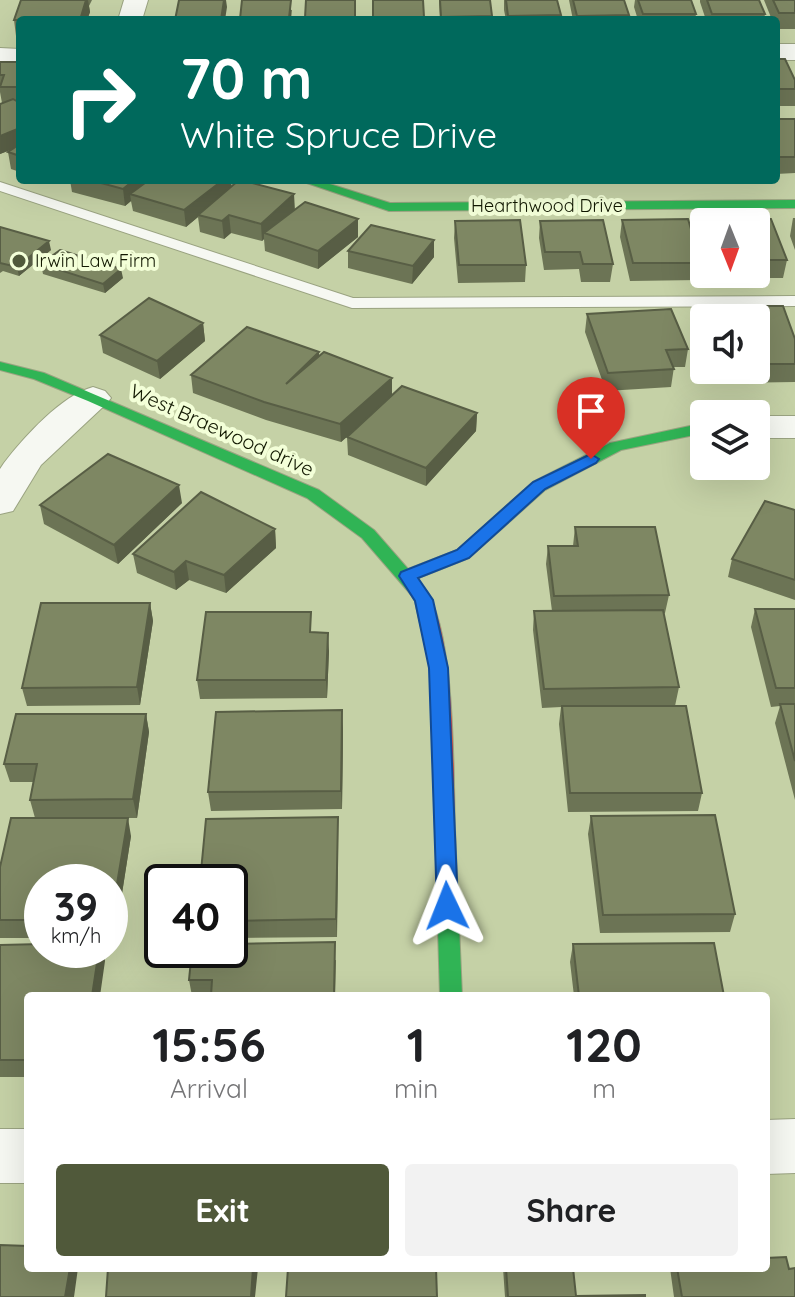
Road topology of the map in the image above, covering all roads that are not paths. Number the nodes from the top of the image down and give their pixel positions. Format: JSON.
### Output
{"nodes":[{"id":1,"x":317,"y":184,"type":"edge"},
{"id":2,"x":0,"y":186,"type":"edge"},
{"id":3,"x":795,"y":204,"type":"edge"},
{"id":4,"x":795,"y":301,"type":"edge"},
{"id":5,"x":0,"y":366,"type":"edge"},
{"id":6,"x":93,"y":398,"type":"junction"},
{"id":7,"x":770,"y":427,"type":"edge"},
{"id":8,"x":795,"y":427,"type":"edge"},
{"id":9,"x":690,"y":431,"type":"edge"},
{"id":10,"x":0,"y":502,"type":"edge"},
{"id":11,"x":407,"y":576,"type":"junction"},
{"id":12,"x":451,"y":992,"type":"edge"},
{"id":13,"x":795,"y":1146,"type":"edge"},
{"id":14,"x":770,"y":1147,"type":"edge"},
{"id":15,"x":0,"y":1156,"type":"edge"},
{"id":16,"x":24,"y":1156,"type":"edge"}],
"edges":[{"from":1,"to":3,"type":"street","name":"Hearthwood Drive"},
{"from":2,"to":4,"type":"lane"},
{"from":5,"to":6,"type":"street","name":"West Braewood drive"},
{"from":6,"to":10,"type":"street"},
{"from":6,"to":11,"type":"street","name":"West Braewood drive"},
{"from":7,"to":8,"type":"street"},
{"from":9,"to":11,"type":"street"},
{"from":11,"to":12,"type":"street","name":"West Braewood drive"},
{"from":13,"to":14,"type":"street"},
{"from":15,"to":16,"type":"street"}]}
